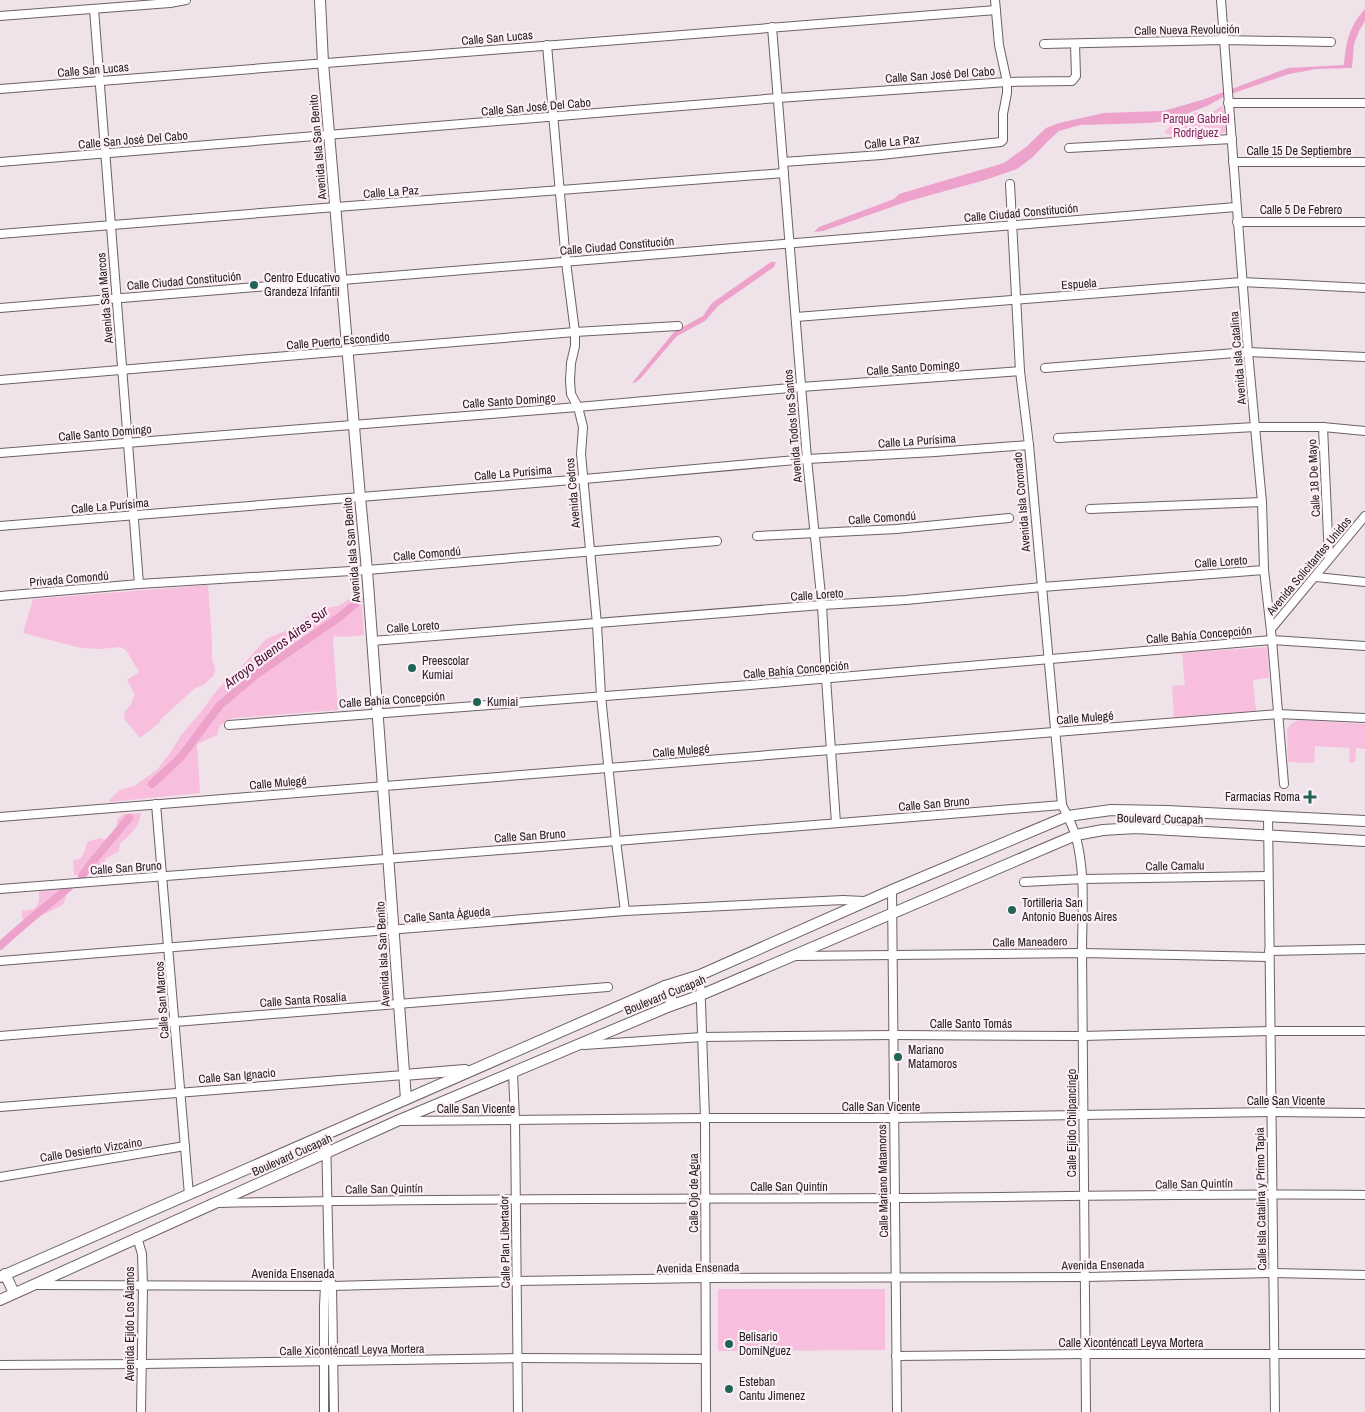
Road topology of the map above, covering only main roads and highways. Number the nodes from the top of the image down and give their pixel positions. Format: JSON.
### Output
{"nodes":[{"id":1,"x":320,"y":0,"type":"edge"},
{"id":2,"x":1365,"y":821,"type":"edge"},
{"id":3,"x":1365,"y":842,"type":"edge"},
{"id":4,"x":665,"y":986,"type":"junction"},
{"id":5,"x":670,"y":1006,"type":"junction"},
{"id":6,"x":475,"y":1069,"type":"junction"},
{"id":7,"x":404,"y":1075,"type":"junction"},
{"id":8,"x":406,"y":1098,"type":"junction"},
{"id":9,"x":3,"y":1275,"type":"edge"},
{"id":10,"x":14,"y":1293,"type":"junction"},
{"id":11,"x":0,"y":1300,"type":"edge"}],
"edges":[{"from":1,"to":7,"type":"main road","name":"Avenida Isla San Benito"},
{"from":2,"to":4,"type":"main road","name":"Boulevard Cucapah"},
{"from":3,"to":5,"type":"main road","name":"Boulevard Cucapah"},
{"from":4,"to":5,"type":"main road"},
{"from":4,"to":6,"type":"main road","name":"Boulevard Cucapah"},
{"from":5,"to":10,"type":"main road","name":"Boulevard Cucapah"},
{"from":6,"to":7,"type":"main road","name":"Calle San Ignacio"},
{"from":6,"to":8,"type":"main road","name":"Boulevard Cucapah"},
{"from":7,"to":8,"type":"main road","name":"Avenida Isla San Benito"},
{"from":8,"to":9,"type":"main road","name":"Boulevard Cucapah"},
{"from":9,"to":10,"type":"main road"},
{"from":10,"to":11,"type":"main road","name":"Boulevard Cucapah"}]}
